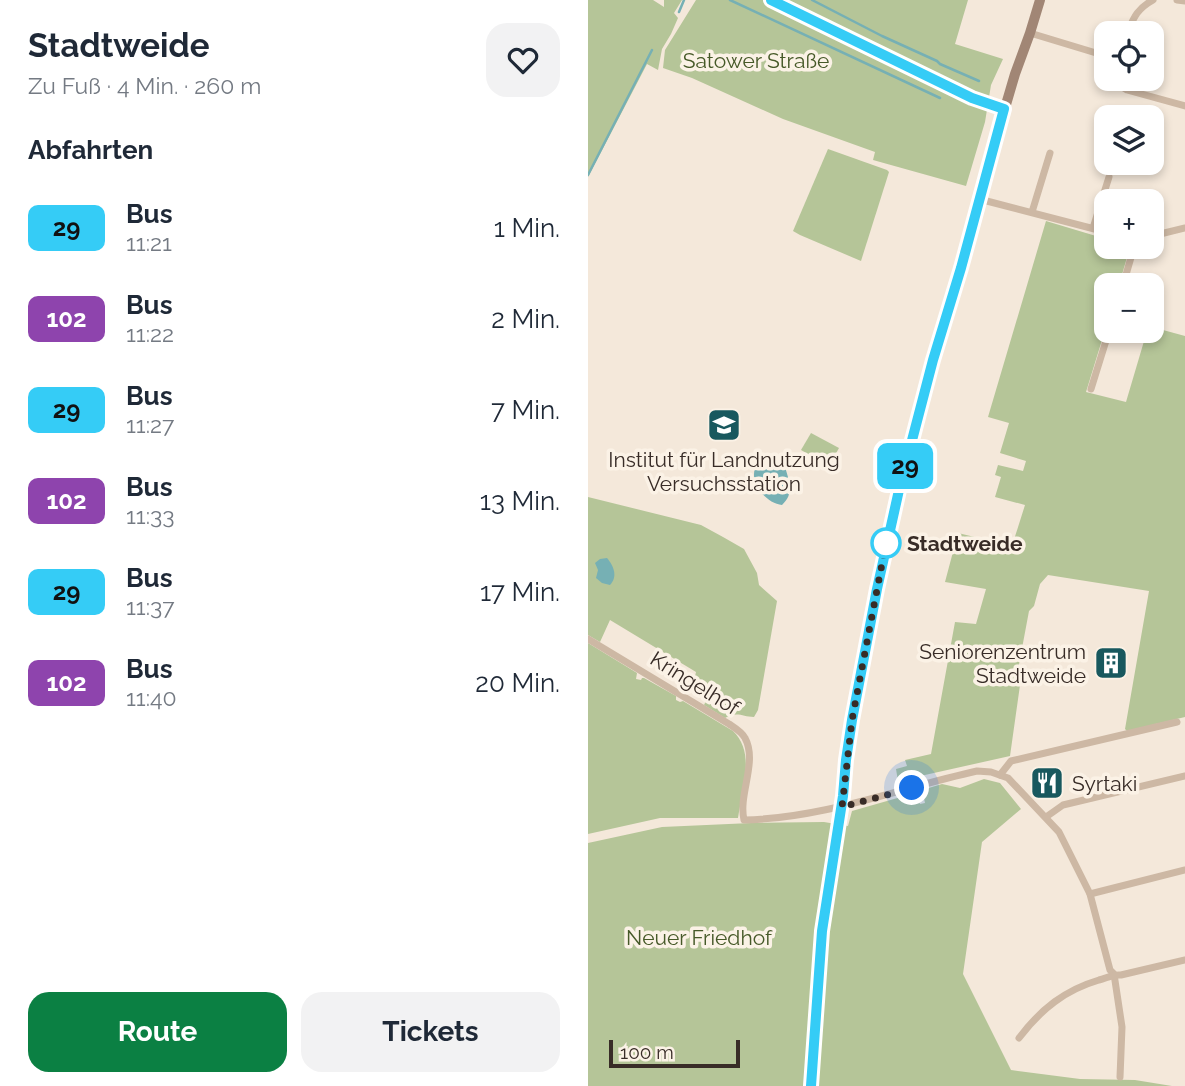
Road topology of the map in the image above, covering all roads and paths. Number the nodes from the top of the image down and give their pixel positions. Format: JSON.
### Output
{"nodes":[{"id":1,"x":772,"y":0,"type":"edge"},
{"id":2,"x":1040,"y":0,"type":"edge"},
{"id":3,"x":1153,"y":0,"type":"edge"},
{"id":4,"x":1177,"y":0,"type":"edge"},
{"id":5,"x":1185,"y":1,"type":"edge"},
{"id":6,"x":1132,"y":21,"type":"edge"},
{"id":7,"x":1030,"y":33,"type":"junction"},
{"id":8,"x":1094,"y":52,"type":"edge"},
{"id":9,"x":1131,"y":91,"type":"edge"},
{"id":10,"x":1185,"y":106,"type":"edge"},
{"id":11,"x":1004,"y":109,"type":"junction"},
{"id":12,"x":1050,"y":153,"type":"dead end"},
{"id":13,"x":1109,"y":177,"type":"dead end"},
{"id":14,"x":979,"y":199,"type":"junction"},
{"id":15,"x":1032,"y":212,"type":"junction"},
{"id":16,"x":1093,"y":228,"type":"joint"},
{"id":17,"x":1185,"y":228,"type":"edge"},
{"id":18,"x":1164,"y":233,"type":"edge"},
{"id":19,"x":1105,"y":343,"type":"edge"},
{"id":20,"x":1091,"y":389,"type":"dead end"},
{"id":21,"x":588,"y":639,"type":"edge"},
{"id":22,"x":1177,"y":722,"type":"dead end"},
{"id":23,"x":1000,"y":775,"type":"junction"},
{"id":24,"x":1185,"y":776,"type":"edge"},
{"id":25,"x":842,"y":807,"type":"junction"},
{"id":26,"x":1046,"y":817,"type":"junction"},
{"id":27,"x":1185,"y":870,"type":"edge"},
{"id":28,"x":1090,"y":894,"type":"junction"},
{"id":29,"x":1185,"y":960,"type":"edge"},
{"id":30,"x":1114,"y":974,"type":"junction"},
{"id":31,"x":1019,"y":1038,"type":"dead end"},
{"id":32,"x":1120,"y":1077,"type":"dead end"},
{"id":33,"x":811,"y":1086,"type":"edge"}],
"edges":[{"from":1,"to":11,"type":"street"},
{"from":2,"to":7,"type":"main road"},
{"from":3,"to":6,"type":"street"},
{"from":4,"to":5,"type":"street"},
{"from":7,"to":8,"type":"street"},
{"from":7,"to":11,"type":"main road"},
{"from":9,"to":10,"type":"street"},
{"from":11,"to":14,"type":"main road"},
{"from":12,"to":15,"type":"street"},
{"from":13,"to":16,"type":"street"},
{"from":14,"to":15,"type":"street"},
{"from":14,"to":25,"type":"main road"},
{"from":15,"to":16,"type":"street"},
{"from":17,"to":18,"type":"street"},
{"from":19,"to":20,"type":"street"},
{"from":21,"to":25,"type":"street","name":"Kringelhof"},
{"from":22,"to":23,"type":"street"},
{"from":23,"to":25,"type":"street"},
{"from":23,"to":26,"type":"street"},
{"from":24,"to":26,"type":"street"},
{"from":25,"to":33,"type":"main road"},
{"from":26,"to":28,"type":"street"},
{"from":27,"to":28,"type":"street"},
{"from":28,"to":30,"type":"street"},
{"from":29,"to":30,"type":"street"},
{"from":30,"to":31,"type":"street"},
{"from":30,"to":32,"type":"street"}]}
